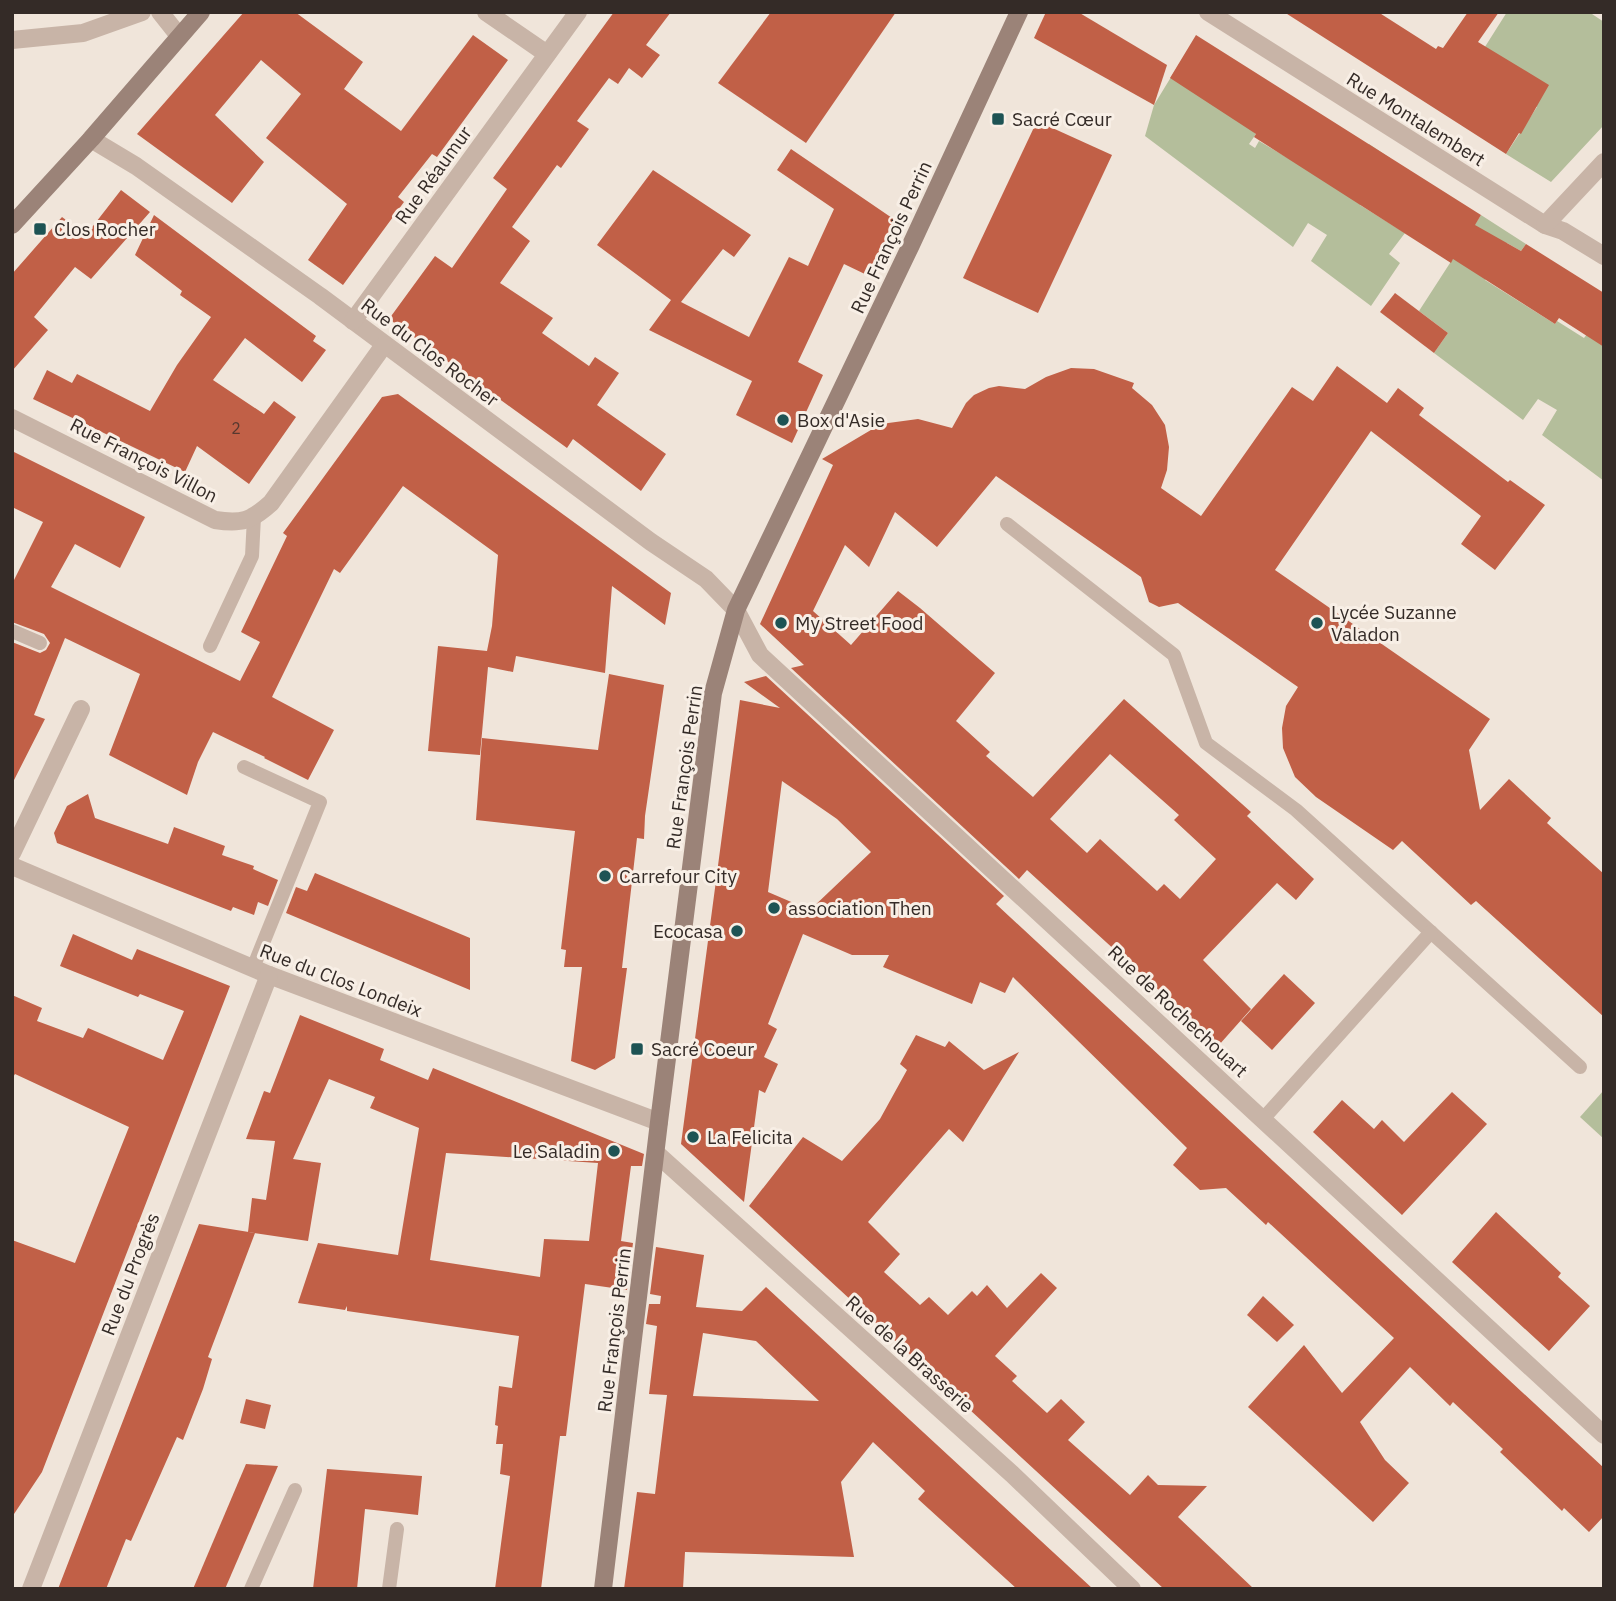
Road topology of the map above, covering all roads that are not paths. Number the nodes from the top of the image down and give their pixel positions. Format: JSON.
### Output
{"nodes":[{"id":1,"x":142,"y":12,"type":"edge"},
{"id":2,"x":160,"y":12,"type":"edge"},
{"id":3,"x":201,"y":12,"type":"edge"},
{"id":4,"x":486,"y":12,"type":"edge"},
{"id":5,"x":578,"y":12,"type":"edge"},
{"id":6,"x":1019,"y":12,"type":"edge"},
{"id":7,"x":1208,"y":12,"type":"edge"},
{"id":8,"x":179,"y":36,"type":"junction"},
{"id":9,"x":12,"y":40,"type":"edge"},
{"id":10,"x":547,"y":54,"type":"junction"},
{"id":11,"x":91,"y":139,"type":"junction"},
{"id":12,"x":1604,"y":162,"type":"edge"},
{"id":13,"x":12,"y":225,"type":"edge"},
{"id":14,"x":1545,"y":225,"type":"junction"},
{"id":15,"x":1604,"y":256,"type":"edge"},
{"id":16,"x":354,"y":321,"type":"junction"},
{"id":17,"x":384,"y":345,"type":"junction"},
{"id":18,"x":12,"y":418,"type":"edge"},
{"id":19,"x":254,"y":517,"type":"junction"},
{"id":20,"x":1007,"y":524,"type":"dead end"},
{"id":21,"x":736,"y":610,"type":"junction"},
{"id":22,"x":12,"y":631,"type":"edge"},
{"id":23,"x":40,"y":643,"type":"dead end"},
{"id":24,"x":210,"y":646,"type":"dead end"},
{"id":25,"x":81,"y":709,"type":"dead end"},
{"id":26,"x":244,"y":767,"type":"dead end"},
{"id":27,"x":12,"y":853,"type":"edge"},
{"id":28,"x":12,"y":866,"type":"edge"},
{"id":29,"x":1431,"y":932,"type":"junction"},
{"id":30,"x":261,"y":972,"type":"junction"},
{"id":31,"x":1580,"y":1067,"type":"dead end"},
{"id":32,"x":1263,"y":1119,"type":"junction"},
{"id":33,"x":659,"y":1122,"type":"junction"},
{"id":34,"x":657,"y":1154,"type":"junction"},
{"id":35,"x":1604,"y":1435,"type":"edge"},
{"id":36,"x":295,"y":1490,"type":"dead end"},
{"id":37,"x":397,"y":1529,"type":"dead end"},
{"id":38,"x":30,"y":1589,"type":"edge"},
{"id":39,"x":251,"y":1589,"type":"edge"},
{"id":40,"x":389,"y":1589,"type":"edge"},
{"id":41,"x":603,"y":1589,"type":"edge"},
{"id":42,"x":1132,"y":1589,"type":"edge"}],
"edges":[{"from":1,"to":9,"type":"street"},
{"from":2,"to":8,"type":"street"},
{"from":3,"to":8,"type":"main road"},
{"from":4,"to":10,"type":"street"},
{"from":5,"to":10,"type":"street","name":"Rue Réaumur"},
{"from":6,"to":21,"type":"main road","name":"Rue François Perrin"},
{"from":7,"to":14,"type":"street","name":"Rue Montalembert"},
{"from":8,"to":11,"type":"main road"},
{"from":10,"to":16,"type":"street","name":"Rue Réaumur"},
{"from":11,"to":13,"type":"main road"},
{"from":11,"to":16,"type":"street","name":"Rue du Clos Rocher"},
{"from":12,"to":14,"type":"street"},
{"from":14,"to":15,"type":"street","name":"Rue Montalembert"},
{"from":16,"to":17,"type":"street","name":"Rue du Clos Rocher"},
{"from":17,"to":19,"type":"street"},
{"from":17,"to":21,"type":"street","name":"Rue du Clos Rocher"},
{"from":18,"to":19,"type":"street","name":"Rue François Villon"},
{"from":19,"to":24,"type":"lane"},
{"from":20,"to":29,"type":"lane"},
{"from":21,"to":32,"type":"street","name":"Rue de Rochechouart"},
{"from":21,"to":33,"type":"main road","name":"Rue François Perrin"},
{"from":22,"to":23,"type":"lane"},
{"from":25,"to":27,"type":"street"},
{"from":26,"to":30,"type":"lane"},
{"from":28,"to":30,"type":"street","name":"Rue du Clos Londeix"},
{"from":29,"to":31,"type":"lane"},
{"from":29,"to":32,"type":"lane"},
{"from":30,"to":33,"type":"street","name":"Rue du Clos Londeix"},
{"from":30,"to":38,"type":"street","name":"Rue du Progrès"},
{"from":32,"to":35,"type":"street","name":"Rue de Rochechouart"},
{"from":33,"to":34,"type":"main road","name":"Rue François Perrin"},
{"from":34,"to":41,"type":"main road","name":"Rue François Perrin"},
{"from":34,"to":42,"type":"street","name":"Rue de la Brasserie"},
{"from":36,"to":39,"type":"lane"},
{"from":37,"to":40,"type":"lane"}]}
